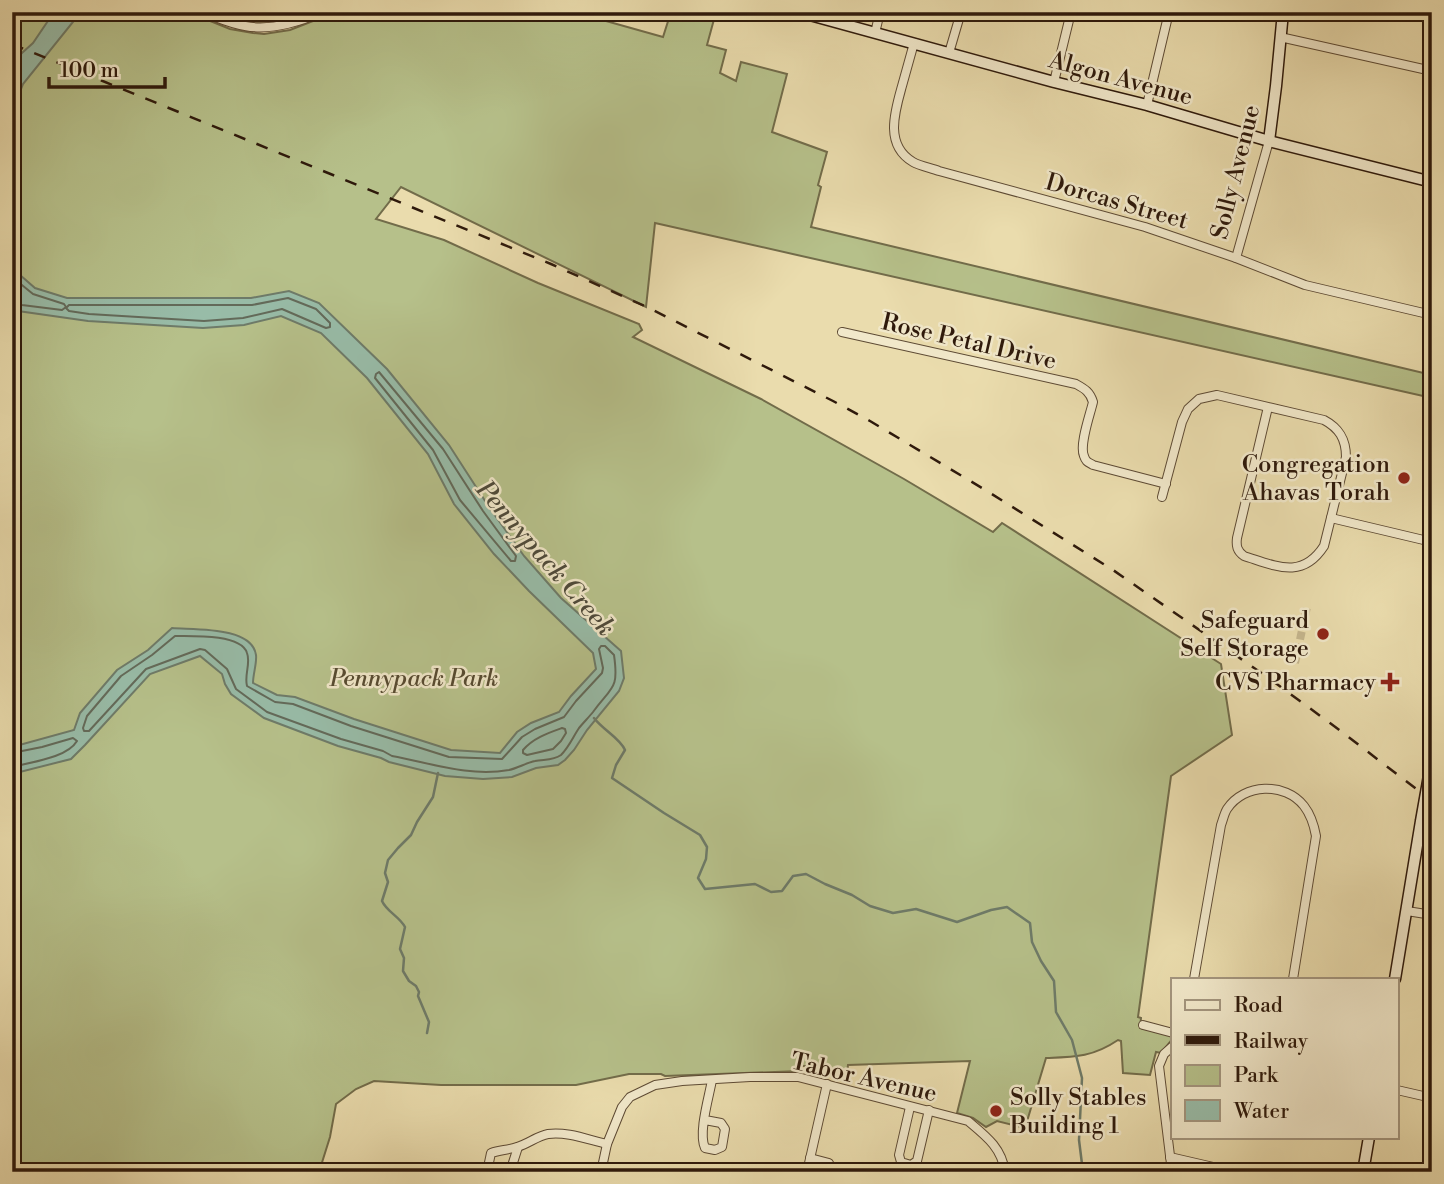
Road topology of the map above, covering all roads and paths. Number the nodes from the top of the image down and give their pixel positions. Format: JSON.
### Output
{"nodes":[{"id":1,"x":202,"y":12,"type":"edge"},
{"id":2,"x":322,"y":12,"type":"edge"},
{"id":3,"x":799,"y":12,"type":"edge"},
{"id":4,"x":880,"y":12,"type":"edge"},
{"id":5,"x":961,"y":12,"type":"edge"},
{"id":6,"x":1070,"y":12,"type":"edge"},
{"id":7,"x":1168,"y":12,"type":"edge"},
{"id":8,"x":1283,"y":12,"type":"edge"},
{"id":9,"x":875,"y":33,"type":"junction"},
{"id":10,"x":1280,"y":37,"type":"junction"},
{"id":11,"x":914,"y":43,"type":"junction"},
{"id":12,"x":949,"y":53,"type":"junction"},
{"id":13,"x":1432,"y":72,"type":"edge"},
{"id":14,"x":1054,"y":82,"type":"junction"},
{"id":15,"x":1147,"y":105,"type":"junction"},
{"id":16,"x":1269,"y":141,"type":"junction"},
{"id":17,"x":1432,"y":183,"type":"edge"},
{"id":18,"x":1236,"y":258,"type":"junction"},
{"id":19,"x":1432,"y":315,"type":"edge"},
{"id":20,"x":842,"y":332,"type":"dead end"},
{"id":21,"x":1268,"y":407,"type":"junction"},
{"id":22,"x":1166,"y":484,"type":"junction"},
{"id":23,"x":1162,"y":497,"type":"dead end"},
{"id":24,"x":1331,"y":518,"type":"junction"},
{"id":25,"x":1432,"y":542,"type":"edge"},
{"id":26,"x":1431,"y":766,"type":"edge"},
{"id":27,"x":1406,"y":911,"type":"junction"},
{"id":28,"x":1432,"y":915,"type":"edge"},
{"id":29,"x":1194,"y":978,"type":"edge"},
{"id":30,"x":1293,"y":978,"type":"edge"},
{"id":31,"x":1395,"y":978,"type":"edge"},
{"id":32,"x":1143,"y":1025,"type":"dead end"},
{"id":33,"x":1171,"y":1032,"type":"edge"},
{"id":34,"x":1171,"y":1048,"type":"edge"},
{"id":35,"x":712,"y":1080,"type":"junction"},
{"id":36,"x":827,"y":1084,"type":"junction"},
{"id":37,"x":1398,"y":1090,"type":"edge"},
{"id":38,"x":1432,"y":1098,"type":"edge"},
{"id":39,"x":910,"y":1107,"type":"junction"},
{"id":40,"x":929,"y":1110,"type":"junction"},
{"id":41,"x":705,"y":1120,"type":"dead end"},
{"id":42,"x":1369,"y":1138,"type":"edge"},
{"id":43,"x":607,"y":1144,"type":"junction"},
{"id":44,"x":518,"y":1147,"type":"junction"},
{"id":45,"x":1170,"y":1157,"type":"junction"},
{"id":46,"x":810,"y":1158,"type":"junction"},
{"id":47,"x":487,"y":1172,"type":"edge"},
{"id":48,"x":510,"y":1172,"type":"edge"},
{"id":49,"x":601,"y":1172,"type":"edge"},
{"id":50,"x":807,"y":1172,"type":"edge"},
{"id":51,"x":832,"y":1172,"type":"edge"},
{"id":52,"x":1005,"y":1172,"type":"edge"},
{"id":53,"x":1172,"y":1172,"type":"edge"},
{"id":54,"x":1235,"y":1172,"type":"edge"},
{"id":55,"x":1363,"y":1172,"type":"edge"}],
"edges":[{"from":1,"to":2,"type":"street"},
{"from":3,"to":9,"type":"street","name":"Algon Avenue"},
{"from":4,"to":9,"type":"street"},
{"from":5,"to":12,"type":"street"},
{"from":6,"to":14,"type":"street"},
{"from":7,"to":15,"type":"street"},
{"from":8,"to":10,"type":"street","name":"Solly Avenue"},
{"from":9,"to":11,"type":"street","name":"Algon Avenue"},
{"from":10,"to":13,"type":"street"},
{"from":10,"to":16,"type":"street","name":"Solly Avenue"},
{"from":11,"to":12,"type":"street","name":"Algon Avenue"},
{"from":11,"to":18,"type":"street","name":"Dorcas Street"},
{"from":12,"to":14,"type":"street","name":"Algon Avenue"},
{"from":14,"to":15,"type":"street","name":"Algon Avenue"},
{"from":15,"to":16,"type":"street","name":"Algon Avenue"},
{"from":16,"to":17,"type":"street","name":"Algon Avenue"},
{"from":16,"to":18,"type":"street","name":"Solly Avenue"},
{"from":18,"to":19,"type":"street","name":"Dorcas Street"},
{"from":20,"to":22,"type":"street","name":"Rose Petal Drive"},
{"from":21,"to":22,"type":"street"},
{"from":21,"to":24,"type":"street"},
{"from":21,"to":24,"type":"street"},
{"from":22,"to":23,"type":"street"},
{"from":24,"to":25,"type":"street"},
{"from":26,"to":27,"type":"street","bridge":true},
{"from":27,"to":28,"type":"street"},
{"from":27,"to":31,"type":"street"},
{"from":29,"to":30,"type":"street"},
{"from":32,"to":33,"type":"street"},
{"from":34,"to":45,"type":"street"},
{"from":35,"to":36,"type":"street","name":"Tabor Avenue"},
{"from":35,"to":41,"type":"street"},
{"from":35,"to":43,"type":"street","name":"Tabor Avenue"},
{"from":36,"to":39,"type":"street","name":"Tabor Avenue"},
{"from":36,"to":46,"type":"street"},
{"from":37,"to":38,"type":"street"},
{"from":39,"to":40,"type":"street","name":"Tabor Avenue"},
{"from":39,"to":40,"type":"street"},
{"from":40,"to":52,"type":"street","name":"Tabor Avenue"},
{"from":42,"to":55,"type":"street"},
{"from":43,"to":44,"type":"street"},
{"from":43,"to":49,"type":"street"},
{"from":44,"to":47,"type":"street"},
{"from":44,"to":48,"type":"street"},
{"from":45,"to":53,"type":"street"},
{"from":45,"to":54,"type":"street"},
{"from":46,"to":50,"type":"street"},
{"from":46,"to":51,"type":"street"}]}
